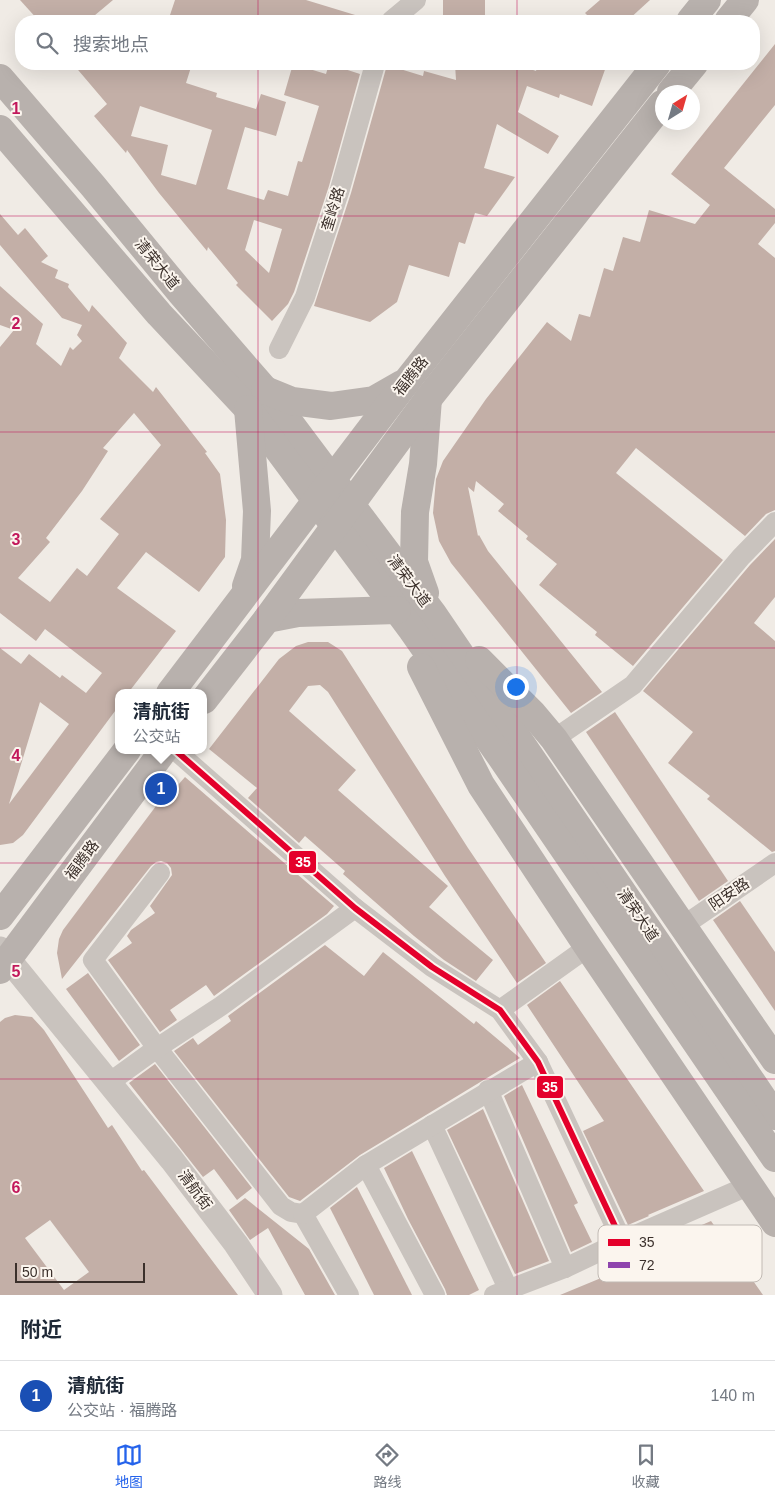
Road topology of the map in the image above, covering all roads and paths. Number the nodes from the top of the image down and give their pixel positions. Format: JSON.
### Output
{"nodes":[{"id":1,"x":416,"y":0,"type":"edge"},
{"id":2,"x":707,"y":0,"type":"edge"},
{"id":3,"x":745,"y":0,"type":"edge"},
{"id":4,"x":398,"y":15,"type":"edge"},
{"id":5,"x":695,"y":15,"type":"edge"},
{"id":6,"x":733,"y":15,"type":"edge"},
{"id":7,"x":372,"y":70,"type":"edge"},
{"id":8,"x":652,"y":70,"type":"edge"},
{"id":9,"x":689,"y":70,"type":"edge"},
{"id":10,"x":0,"y":78,"type":"edge"},
{"id":11,"x":678,"y":85,"type":"edge"},
{"id":12,"x":655,"y":113,"type":"edge"},
{"id":13,"x":0,"y":129,"type":"edge"},
{"id":14,"x":279,"y":348,"type":"dead end"},
{"id":15,"x":407,"y":381,"type":"junction"},
{"id":16,"x":428,"y":398,"type":"junction"},
{"id":17,"x":256,"y":400,"type":"junction"},
{"id":18,"x":324,"y":490,"type":"junction"},
{"id":19,"x":351,"y":504,"type":"junction"},
{"id":20,"x":775,"y":522,"type":"edge"},
{"id":21,"x":335,"y":526,"type":"junction"},
{"id":22,"x":243,"y":598,"type":"junction"},
{"id":23,"x":414,"y":618,"type":"junction"},
{"id":24,"x":267,"y":619,"type":"junction"},
{"id":25,"x":173,"y":689,"type":"edge"},
{"id":26,"x":207,"y":696,"type":"edge"},
{"id":27,"x":554,"y":739,"type":"junction"},
{"id":28,"x":512,"y":751,"type":"junction"},
{"id":29,"x":124,"y":754,"type":"edge"},
{"id":30,"x":161,"y":754,"type":"edge"},
{"id":31,"x":180,"y":754,"type":"edge"},
{"id":32,"x":775,"y":863,"type":"edge"},
{"id":33,"x":160,"y":873,"type":"dead end"},
{"id":34,"x":354,"y":908,"type":"junction"},
{"id":35,"x":0,"y":916,"type":"edge"},
{"id":36,"x":683,"y":926,"type":"junction"},
{"id":37,"x":588,"y":947,"type":"junction"},
{"id":38,"x":3,"y":959,"type":"edge"},
{"id":39,"x":500,"y":1010,"type":"junction"},
{"id":40,"x":157,"y":1048,"type":"junction"},
{"id":41,"x":775,"y":1060,"type":"edge"},
{"id":42,"x":538,"y":1062,"type":"junction"},
{"id":43,"x":110,"y":1082,"type":"junction"},
{"id":44,"x":488,"y":1090,"type":"junction"},
{"id":45,"x":775,"y":1116,"type":"edge"},
{"id":46,"x":432,"y":1125,"type":"junction"},
{"id":47,"x":775,"y":1158,"type":"edge"},
{"id":48,"x":366,"y":1165,"type":"junction"},
{"id":49,"x":750,"y":1185,"type":"junction"},
{"id":50,"x":303,"y":1214,"type":"junction"},
{"id":51,"x":775,"y":1223,"type":"edge"},
{"id":52,"x":614,"y":1225,"type":"edge"},
{"id":53,"x":659,"y":1225,"type":"edge"},
{"id":54,"x":598,"y":1252,"type":"edge"},
{"id":55,"x":565,"y":1268,"type":"junction"},
{"id":56,"x":505,"y":1293,"type":"edge"},
{"id":57,"x":270,"y":1295,"type":"edge"},
{"id":58,"x":349,"y":1295,"type":"edge"},
{"id":59,"x":435,"y":1295,"type":"edge"}],
"edges":[{"from":1,"to":4,"type":"street"},
{"from":2,"to":5,"type":"main road"},
{"from":3,"to":6,"type":"main road"},
{"from":7,"to":14,"type":"street","name":"奎岭路"},
{"from":8,"to":15,"type":"main road","name":"福腾路"},
{"from":9,"to":11,"type":"main road"},
{"from":10,"to":17,"type":"main road","name":"清荣大道"},
{"from":12,"to":16,"type":"main road","name":"福腾路"},
{"from":13,"to":17,"type":"main road","name":"清荣大道"},
{"from":15,"to":17,"type":"main road"},
{"from":15,"to":18,"type":"main road","name":"福腾路"},
{"from":16,"to":19,"type":"main road","name":"福腾路"},
{"from":16,"to":23,"type":"main road"},
{"from":17,"to":18,"type":"main road","name":"清荣大道"},
{"from":17,"to":22,"type":"main road"},
{"from":18,"to":19,"type":"main road","name":"清荣大道"},
{"from":18,"to":21,"type":"main road","name":"清荣大道"},
{"from":18,"to":22,"type":"main road","name":"福腾路"},
{"from":19,"to":21,"type":"main road","name":"福腾路"},
{"from":19,"to":23,"type":"main road","name":"清荣大道"},
{"from":20,"to":27,"type":"street"},
{"from":21,"to":23,"type":"main road","name":"清荣大道"},
{"from":21,"to":24,"type":"main road","name":"福腾路"},
{"from":22,"to":25,"type":"main road","name":"福腾路"},
{"from":23,"to":24,"type":"main road"},
{"from":23,"to":27,"type":"main road"},
{"from":23,"to":28,"type":"main road","name":"清荣大道"},
{"from":23,"to":37,"type":"main road"},
{"from":24,"to":26,"type":"main road","name":"福腾路"},
{"from":27,"to":36,"type":"main road"},
{"from":28,"to":45,"type":"main road","name":"清荣大道"},
{"from":28,"to":47,"type":"main road","name":"清荣大道"},
{"from":29,"to":35,"type":"main road","name":"福腾路"},
{"from":30,"to":38,"type":"main road","name":"福腾路"},
{"from":31,"to":34,"type":"street"},
{"from":32,"to":36,"type":"street","name":"阳安路"},
{"from":33,"to":40,"type":"street"},
{"from":34,"to":39,"type":"street"},
{"from":34,"to":40,"type":"street"},
{"from":36,"to":41,"type":"main road"},
{"from":37,"to":39,"type":"street"},
{"from":37,"to":49,"type":"main road"},
{"from":38,"to":43,"type":"street","name":"清航街"},
{"from":39,"to":42,"type":"street"},
{"from":40,"to":43,"type":"street"},
{"from":40,"to":50,"type":"street"},
{"from":42,"to":44,"type":"street"},
{"from":42,"to":52,"type":"street"},
{"from":43,"to":57,"type":"street","name":"清航街"},
{"from":44,"to":46,"type":"street"},
{"from":44,"to":55,"type":"street"},
{"from":46,"to":48,"type":"street"},
{"from":46,"to":56,"type":"street"},
{"from":48,"to":50,"type":"street"},
{"from":48,"to":59,"type":"street"},
{"from":49,"to":51,"type":"main road"},
{"from":49,"to":53,"type":"street"},
{"from":50,"to":58,"type":"street"},
{"from":54,"to":55,"type":"street"},
{"from":55,"to":56,"type":"street"}]}
